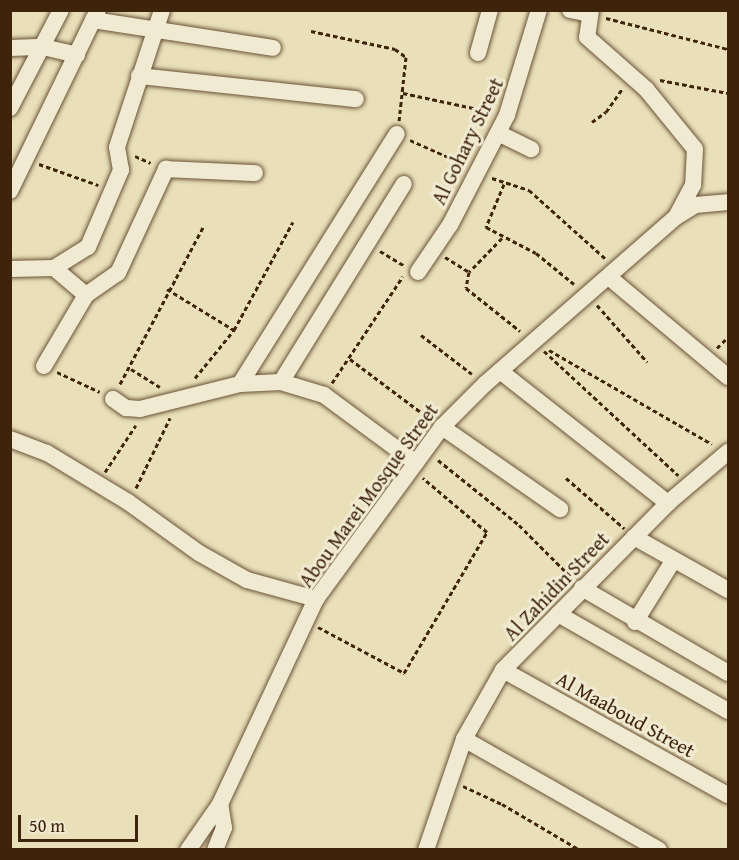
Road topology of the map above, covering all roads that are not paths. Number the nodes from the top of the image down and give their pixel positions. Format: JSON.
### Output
{"nodes":[{"id":1,"x":61,"y":10,"type":"edge"},
{"id":2,"x":162,"y":10,"type":"edge"},
{"id":3,"x":490,"y":10,"type":"edge"},
{"id":4,"x":539,"y":10,"type":"edge"},
{"id":5,"x":570,"y":10,"type":"edge"},
{"id":6,"x":590,"y":12,"type":"edge"},
{"id":7,"x":95,"y":15,"type":"edge"},
{"id":8,"x":156,"y":31,"type":"junction"},
{"id":9,"x":43,"y":47,"type":"junction"},
{"id":10,"x":10,"y":48,"type":"edge"},
{"id":11,"x":273,"y":48,"type":"dead end"},
{"id":12,"x":478,"y":53,"type":"dead end"},
{"id":13,"x":77,"y":55,"type":"junction"},
{"id":14,"x":139,"y":76,"type":"junction"},
{"id":15,"x":356,"y":99,"type":"dead end"},
{"id":16,"x":10,"y":108,"type":"edge"},
{"id":17,"x":498,"y":133,"type":"junction"},
{"id":18,"x":397,"y":134,"type":"road end"},
{"id":19,"x":531,"y":149,"type":"dead end"},
{"id":20,"x":255,"y":173,"type":"dead end"},
{"id":21,"x":404,"y":184,"type":"dead end"},
{"id":22,"x":10,"y":191,"type":"edge"},
{"id":23,"x":729,"y":202,"type":"edge"},
{"id":24,"x":676,"y":217,"type":"junction"},
{"id":25,"x":54,"y":268,"type":"junction"},
{"id":26,"x":10,"y":269,"type":"edge"},
{"id":27,"x":413,"y":270,"type":"road end"},
{"id":28,"x":614,"y":274,"type":"junction"},
{"id":29,"x":86,"y":295,"type":"junction"},
{"id":30,"x":44,"y":366,"type":"road end"},
{"id":31,"x":500,"y":370,"type":"junction"},
{"id":32,"x":729,"y":377,"type":"edge"},
{"id":33,"x":281,"y":382,"type":"junction"},
{"id":34,"x":240,"y":384,"type":"junction"},
{"id":35,"x":113,"y":399,"type":"road end"},
{"id":36,"x":442,"y":427,"type":"junction"},
{"id":37,"x":10,"y":439,"type":"edge"},
{"id":38,"x":728,"y":452,"type":"edge"},
{"id":39,"x":417,"y":460,"type":"junction"},
{"id":40,"x":668,"y":503,"type":"junction"},
{"id":41,"x":560,"y":509,"type":"dead end"},
{"id":42,"x":634,"y":537,"type":"junction"},
{"id":43,"x":673,"y":561,"type":"junction"},
{"id":44,"x":582,"y":588,"type":"junction"},
{"id":45,"x":729,"y":590,"type":"edge"},
{"id":46,"x":316,"y":599,"type":"junction"},
{"id":47,"x":558,"y":614,"type":"junction"},
{"id":48,"x":635,"y":622,"type":"junction"},
{"id":49,"x":503,"y":670,"type":"junction"},
{"id":50,"x":729,"y":673,"type":"edge"},
{"id":51,"x":729,"y":711,"type":"edge"},
{"id":52,"x":464,"y":739,"type":"junction"},
{"id":53,"x":729,"y":795,"type":"edge"},
{"id":54,"x":220,"y":804,"type":"junction"},
{"id":55,"x":188,"y":849,"type":"edge"},
{"id":56,"x":214,"y":849,"type":"edge"},
{"id":57,"x":426,"y":849,"type":"edge"},
{"id":58,"x":659,"y":849,"type":"edge"}],
"edges":[{"from":1,"to":9,"type":"street"},
{"from":2,"to":8,"type":"street"},
{"from":3,"to":12,"type":"street"},
{"from":4,"to":17,"type":"street","name":"Al Gohary Street"},
{"from":5,"to":6,"type":"street"},
{"from":6,"to":24,"type":"street"},
{"from":7,"to":8,"type":"street"},
{"from":7,"to":13,"type":"street"},
{"from":8,"to":11,"type":"street"},
{"from":8,"to":14,"type":"street"},
{"from":9,"to":10,"type":"street"},
{"from":9,"to":13,"type":"street"},
{"from":9,"to":16,"type":"street"},
{"from":13,"to":22,"type":"street"},
{"from":14,"to":15,"type":"street"},
{"from":14,"to":25,"type":"street"},
{"from":17,"to":19,"type":"street"},
{"from":17,"to":27,"type":"street","name":"Al Gohary Street"},
{"from":18,"to":34,"type":"street"},
{"from":20,"to":29,"type":"street"},
{"from":21,"to":33,"type":"street"},
{"from":23,"to":24,"type":"street","name":"Abou Marei Mosque Street"},
{"from":24,"to":28,"type":"street","name":"Abou Marei Mosque Street"},
{"from":25,"to":26,"type":"street"},
{"from":25,"to":29,"type":"street"},
{"from":28,"to":31,"type":"street","name":"Abou Marei Mosque Street"},
{"from":28,"to":32,"type":"street"},
{"from":29,"to":30,"type":"street"},
{"from":31,"to":36,"type":"street","name":"Abou Marei Mosque Street"},
{"from":31,"to":40,"type":"street"},
{"from":33,"to":34,"type":"street"},
{"from":33,"to":39,"type":"street"},
{"from":34,"to":35,"type":"street"},
{"from":36,"to":39,"type":"street","name":"Abou Marei Mosque Street"},
{"from":36,"to":41,"type":"street"},
{"from":37,"to":46,"type":"street"},
{"from":38,"to":40,"type":"street","name":"Al Zahidin Street"},
{"from":39,"to":46,"type":"street","name":"Abou Marei Mosque Street"},
{"from":40,"to":42,"type":"street","name":"Al Zahidin Street"},
{"from":42,"to":43,"type":"street"},
{"from":42,"to":44,"type":"street","name":"Al Zahidin Street"},
{"from":43,"to":45,"type":"street"},
{"from":43,"to":48,"type":"street"},
{"from":44,"to":47,"type":"street","name":"Al Zahidin Street"},
{"from":44,"to":48,"type":"street"},
{"from":46,"to":54,"type":"street","name":"Abou Marei Mosque Street"},
{"from":47,"to":49,"type":"street","name":"Al Zahidin Street"},
{"from":47,"to":51,"type":"street"},
{"from":48,"to":50,"type":"street"},
{"from":49,"to":52,"type":"street","name":"Al Zahidin Street"},
{"from":49,"to":53,"type":"street","name":"Al Maaboud Street"},
{"from":52,"to":57,"type":"street","name":"Al Zahidin Street"},
{"from":52,"to":58,"type":"street"},
{"from":54,"to":55,"type":"street","name":"Abou Marei Mosque Street"},
{"from":54,"to":56,"type":"street"}]}
